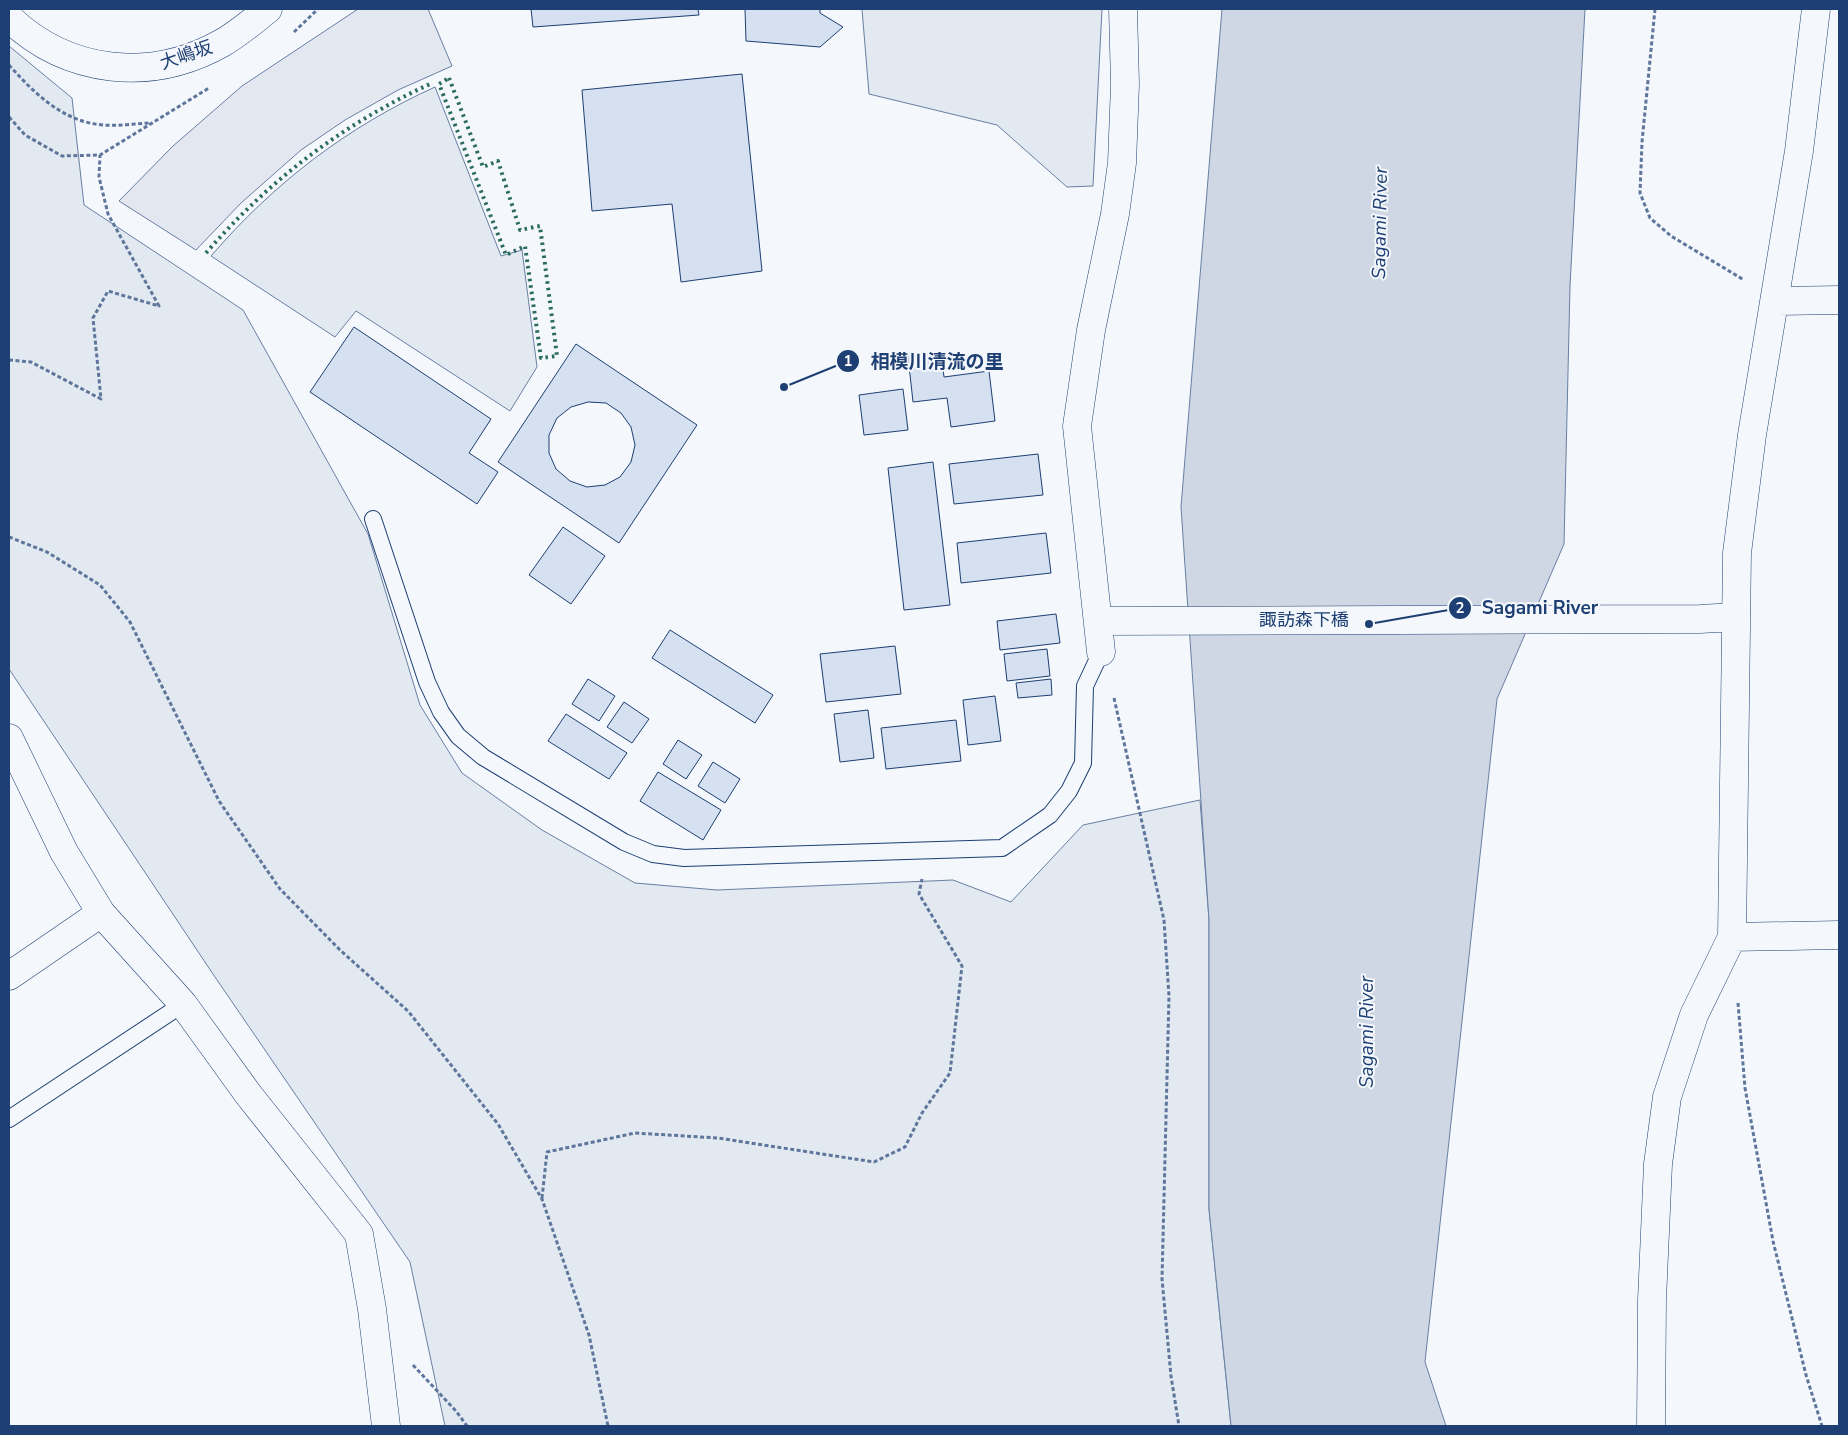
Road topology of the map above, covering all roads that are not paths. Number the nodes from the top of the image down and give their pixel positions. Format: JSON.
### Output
{"nodes":[{"id":1,"x":268,"y":9,"type":"edge"},
{"id":2,"x":1123,"y":9,"type":"edge"},
{"id":3,"x":1816,"y":9,"type":"edge"},
{"id":4,"x":9,"y":18,"type":"edge"},
{"id":5,"x":1839,"y":300,"type":"edge"},
{"id":6,"x":1776,"y":301,"type":"junction"},
{"id":7,"x":373,"y":518,"type":"dead end"},
{"id":8,"x":1735,"y":617,"type":"junction"},
{"id":9,"x":1108,"y":621,"type":"junction"},
{"id":10,"x":1101,"y":652,"type":"joint"},
{"id":11,"x":9,"y":738,"type":"edge"},
{"id":12,"x":101,"y":913,"type":"junction"},
{"id":13,"x":1839,"y":935,"type":"edge"},
{"id":14,"x":1732,"y":937,"type":"junction"},
{"id":15,"x":9,"y":976,"type":"edge"},
{"id":16,"x":183,"y":1004,"type":"junction"},
{"id":17,"x":9,"y":1119,"type":"edge"},
{"id":18,"x":386,"y":1426,"type":"edge"},
{"id":19,"x":1651,"y":1426,"type":"edge"}],
"edges":[{"from":1,"to":4,"type":"street","name":"大嶋坂"},
{"from":2,"to":9,"type":"street"},
{"from":3,"to":6,"type":"street"},
{"from":5,"to":6,"type":"street"},
{"from":6,"to":8,"type":"street"},
{"from":7,"to":10,"type":"lane"},
{"from":8,"to":9,"type":"street","name":"諏訪森下橋"},
{"from":8,"to":14,"type":"street"},
{"from":9,"to":10,"type":"street"},
{"from":11,"to":12,"type":"street"},
{"from":12,"to":15,"type":"street"},
{"from":12,"to":16,"type":"street"},
{"from":13,"to":14,"type":"street"},
{"from":14,"to":19,"type":"street"},
{"from":16,"to":17,"type":"lane"},
{"from":16,"to":18,"type":"street"}]}
